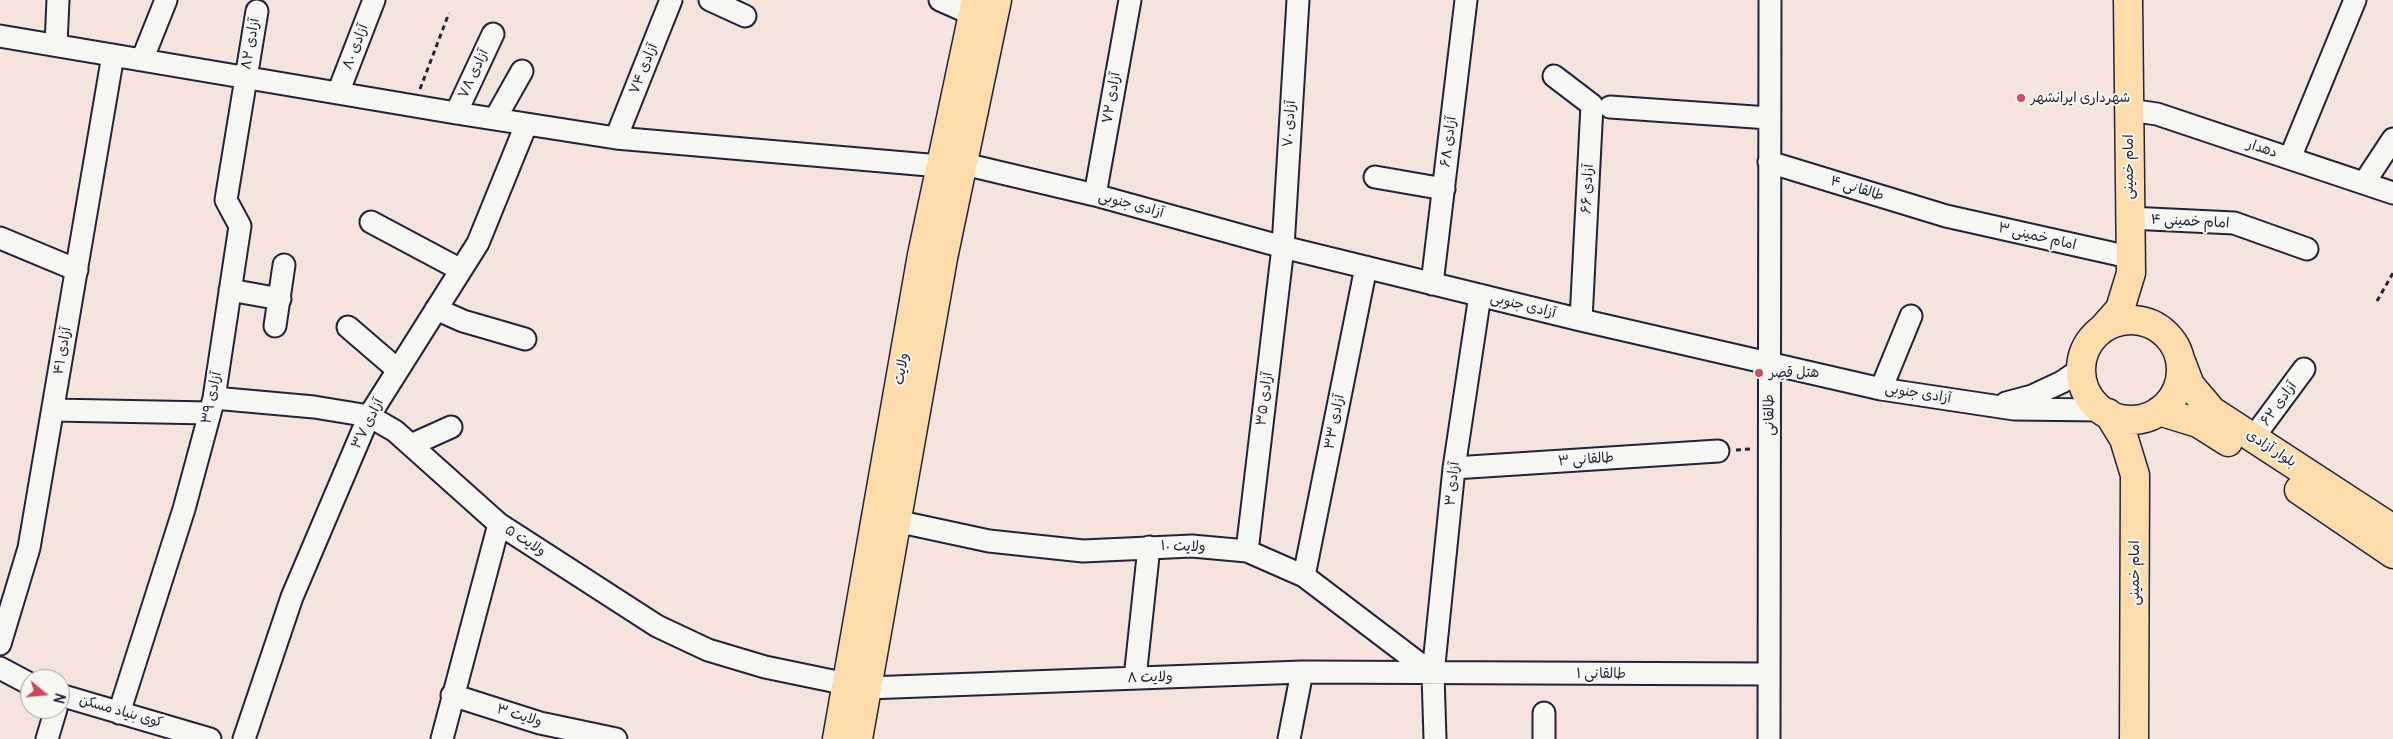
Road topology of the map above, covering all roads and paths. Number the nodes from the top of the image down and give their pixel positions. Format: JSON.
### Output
{"nodes":[{"id":1,"x":58,"y":0,"type":"edge"},
{"id":2,"x":166,"y":0,"type":"edge"},
{"id":3,"x":374,"y":0,"type":"edge"},
{"id":4,"x":671,"y":0,"type":"edge"},
{"id":5,"x":710,"y":0,"type":"edge"},
{"id":6,"x":940,"y":0,"type":"edge"},
{"id":7,"x":996,"y":0,"type":"edge"},
{"id":8,"x":1130,"y":0,"type":"edge"},
{"id":9,"x":1298,"y":0,"type":"edge"},
{"id":10,"x":1466,"y":0,"type":"edge"},
{"id":11,"x":1770,"y":0,"type":"edge"},
{"id":12,"x":2128,"y":0,"type":"edge"},
{"id":13,"x":2355,"y":0,"type":"edge"},
{"id":14,"x":975,"y":8,"type":"edge"},
{"id":15,"x":257,"y":11,"type":"dead end"},
{"id":16,"x":449,"y":13,"type":"dead end"},
{"id":17,"x":744,"y":16,"type":"dead end"},
{"id":18,"x":493,"y":34,"type":"dead end"},
{"id":19,"x":0,"y":36,"type":"edge"},
{"id":20,"x":56,"y":45,"type":"junction"},
{"id":21,"x":113,"y":55,"type":"junction"},
{"id":22,"x":142,"y":60,"type":"junction"},
{"id":23,"x":522,"y":71,"type":"dead end"},
{"id":24,"x":1554,"y":76,"type":"dead end"},
{"id":25,"x":245,"y":77,"type":"junction"},
{"id":26,"x":338,"y":93,"type":"junction"},
{"id":27,"x":414,"y":106,"type":"junction"},
{"id":28,"x":1610,"y":107,"type":"dead end"},
{"id":29,"x":2129,"y":110,"type":"junction"},
{"id":30,"x":456,"y":113,"type":"junction"},
{"id":31,"x":1769,"y":118,"type":"junction"},
{"id":32,"x":496,"y":120,"type":"junction"},
{"id":33,"x":526,"y":125,"type":"junction"},
{"id":34,"x":616,"y":138,"type":"junction"},
{"id":35,"x":2393,"y":139,"type":"edge"},
{"id":36,"x":2290,"y":158,"type":"junction"},
{"id":37,"x":1769,"y":162,"type":"junction"},
{"id":38,"x":952,"y":165,"type":"junction"},
{"id":39,"x":1375,"y":177,"type":"dead end"},
{"id":40,"x":2364,"y":183,"type":"junction"},
{"id":41,"x":1444,"y":188,"type":"junction"},
{"id":42,"x":2393,"y":193,"type":"edge"},
{"id":43,"x":1095,"y":195,"type":"junction"},
{"id":44,"x":1946,"y":216,"type":"joint"},
{"id":45,"x":2129,"y":218,"type":"junction"},
{"id":46,"x":371,"y":222,"type":"dead end"},
{"id":47,"x":0,"y":238,"type":"edge"},
{"id":48,"x":1283,"y":247,"type":"junction"},
{"id":49,"x":2307,"y":250,"type":"dead end"},
{"id":50,"x":284,"y":265,"type":"dead end"},
{"id":51,"x":2130,"y":265,"type":"junction"},
{"id":52,"x":1366,"y":268,"type":"junction"},
{"id":53,"x":77,"y":270,"type":"junction"},
{"id":54,"x":461,"y":270,"type":"junction"},
{"id":55,"x":2393,"y":274,"type":"edge"},
{"id":56,"x":2391,"y":280,"type":"edge"},
{"id":57,"x":1432,"y":284,"type":"junction"},
{"id":58,"x":230,"y":290,"type":"junction"},
{"id":59,"x":1480,"y":295,"type":"junction"},
{"id":60,"x":280,"y":299,"type":"junction"},
{"id":61,"x":2377,"y":301,"type":"dead end"},
{"id":62,"x":436,"y":309,"type":"junction"},
{"id":63,"x":1911,"y":316,"type":"dead end"},
{"id":64,"x":1580,"y":320,"type":"junction"},
{"id":65,"x":275,"y":326,"type":"dead end"},
{"id":66,"x":348,"y":327,"type":"dead end"},
{"id":67,"x":2104,"y":327,"type":"junction"},
{"id":68,"x":525,"y":339,"type":"dead end"},
{"id":69,"x":2171,"y":340,"type":"junction"},
{"id":70,"x":1769,"y":362,"type":"junction"},
{"id":71,"x":2081,"y":369,"type":"junction"},
{"id":72,"x":2304,"y":369,"type":"dead end"},
{"id":73,"x":398,"y":370,"type":"junction"},
{"id":74,"x":1881,"y":389,"type":"junction"},
{"id":75,"x":212,"y":405,"type":"junction"},
{"id":76,"x":1994,"y":406,"type":"junction"},
{"id":77,"x":53,"y":410,"type":"junction"},
{"id":78,"x":2105,"y":412,"type":"junction"},
{"id":79,"x":2153,"y":414,"type":"junction"},
{"id":80,"x":369,"y":416,"type":"junction"},
{"id":81,"x":451,"y":426,"type":"dead end"},
{"id":82,"x":2253,"y":438,"type":"junction"},
{"id":83,"x":411,"y":445,"type":"junction"},
{"id":84,"x":1771,"y":447,"type":"junction"},
{"id":85,"x":1718,"y":451,"type":"joint"},
{"id":86,"x":1454,"y":468,"type":"junction"},
{"id":87,"x":2136,"y":475,"type":"junction"},
{"id":88,"x":896,"y":521,"type":"junction"},
{"id":89,"x":499,"y":524,"type":"junction"},
{"id":90,"x":2393,"y":529,"type":"edge"},
{"id":91,"x":1149,"y":547,"type":"junction"},
{"id":92,"x":1247,"y":551,"type":"junction"},
{"id":93,"x":2393,"y":554,"type":"edge"},
{"id":94,"x":1304,"y":576,"type":"junction"},
{"id":95,"x":0,"y":644,"type":"edge"},
{"id":96,"x":0,"y":668,"type":"edge"},
{"id":97,"x":1302,"y":672,"type":"junction"},
{"id":98,"x":1433,"y":674,"type":"junction"},
{"id":99,"x":1768,"y":674,"type":"junction"},
{"id":100,"x":1135,"y":678,"type":"junction"},
{"id":101,"x":20,"y":679,"type":"edge"},
{"id":102,"x":857,"y":686,"type":"junction"},
{"id":103,"x":452,"y":695,"type":"junction"},
{"id":104,"x":70,"y":698,"type":"edge"},
{"id":105,"x":1544,"y":712,"type":"dead end"},
{"id":106,"x":119,"y":713,"type":"junction"},
{"id":107,"x":53,"y":719,"type":"edge"},
{"id":108,"x":182,"y":734,"type":"edge"},
{"id":109,"x":47,"y":739,"type":"edge"},
{"id":110,"x":210,"y":739,"type":"edge"},
{"id":111,"x":244,"y":739,"type":"edge"},
{"id":112,"x":442,"y":739,"type":"edge"},
{"id":113,"x":616,"y":739,"type":"edge"},
{"id":114,"x":837,"y":739,"type":"edge"},
{"id":115,"x":858,"y":739,"type":"edge"},
{"id":116,"x":1289,"y":739,"type":"edge"},
{"id":117,"x":1435,"y":739,"type":"edge"},
{"id":118,"x":1544,"y":739,"type":"edge"},
{"id":119,"x":1769,"y":739,"type":"edge"},
{"id":120,"x":2134,"y":739,"type":"edge"}],
"edges":[{"from":1,"to":20,"type":"street"},
{"from":2,"to":22,"type":"street"},
{"from":3,"to":26,"type":"street","name":"آزادی ۸۰"},
{"from":4,"to":34,"type":"street","name":"آزادی ۷۴"},
{"from":5,"to":17,"type":"street"},
{"from":6,"to":14,"type":"street"},
{"from":7,"to":38,"type":"main road","name":"ولایت"},
{"from":8,"to":43,"type":"street","name":"آزادی ۷۲"},
{"from":9,"to":48,"type":"street","name":"آزادی ۷۰"},
{"from":10,"to":41,"type":"street","name":"آزادی ۶۸"},
{"from":11,"to":31,"type":"street","name":"طالقانی"},
{"from":12,"to":29,"type":"main road","name":"امام خمینی"},
{"from":13,"to":36,"type":"street"},
{"from":14,"to":38,"type":"main road","name":"ولایت"},
{"from":15,"to":25,"type":"street","name":"آزادی ۸۲"},
{"from":16,"to":27,"type":"path"},
{"from":18,"to":30,"type":"street","name":"آزادی ۷۸"},
{"from":19,"to":20,"type":"street","name":"آزادی جنوبی"},
{"from":20,"to":21,"type":"street","name":"آزادی جنوبی"},
{"from":21,"to":22,"type":"street","name":"آزادی جنوبی"},
{"from":21,"to":53,"type":"street","name":"آزادی ۴۱"},
{"from":22,"to":25,"type":"street","name":"آزادی جنوبی"},
{"from":23,"to":32,"type":"street"},
{"from":24,"to":64,"type":"street","name":"آزادی ۶۶"},
{"from":25,"to":26,"type":"street","name":"آزادی جنوبی"},
{"from":25,"to":58,"type":"street","name":"آزادی ۳۹"},
{"from":26,"to":27,"type":"street","name":"آزادی جنوبی"},
{"from":27,"to":30,"type":"street","name":"آزادی جنوبی"},
{"from":28,"to":31,"type":"street"},
{"from":29,"to":36,"type":"street","name":"دهدار"},
{"from":29,"to":45,"type":"main road","name":"امام خمینی"},
{"from":30,"to":32,"type":"street","name":"آزادی جنوبی"},
{"from":31,"to":37,"type":"street","name":"طالقانی"},
{"from":32,"to":33,"type":"street","name":"آزادی جنوبی"},
{"from":33,"to":34,"type":"street","name":"آزادی جنوبی"},
{"from":33,"to":54,"type":"street","name":"آزادی ۳۷"},
{"from":34,"to":38,"type":"street","name":"آزادی جنوبی"},
{"from":35,"to":40,"type":"street"},
{"from":36,"to":40,"type":"street","name":"دهدار"},
{"from":37,"to":44,"type":"street","name":"طالقانی ۴"},
{"from":37,"to":70,"type":"street","name":"طالقانی"},
{"from":38,"to":43,"type":"street","name":"آزادی جنوبی"},
{"from":38,"to":88,"type":"main road","name":"ولایت"},
{"from":38,"to":102,"type":"main road","name":"ولایت"},
{"from":39,"to":41,"type":"street"},
{"from":40,"to":42,"type":"street","name":"دهدار"},
{"from":41,"to":57,"type":"street","name":"آزادی ۶۸"},
{"from":43,"to":48,"type":"street","name":"آزادی جنوبی"},
{"from":44,"to":51,"type":"street","name":"امام خمینی ۳"},
{"from":45,"to":49,"type":"street","name":"امام خمینی ۴"},
{"from":45,"to":51,"type":"main road","name":"امام خمینی"},
{"from":46,"to":54,"type":"street"},
{"from":47,"to":53,"type":"street"},
{"from":48,"to":52,"type":"street","name":"آزادی جنوبی"},
{"from":48,"to":92,"type":"street","name":"آزادی ۳۵"},
{"from":50,"to":60,"type":"street"},
{"from":51,"to":67,"type":"main road","name":"امام خمینی"},
{"from":51,"to":69,"type":"main road"},
{"from":52,"to":57,"type":"street","name":"آزادی جنوبی"},
{"from":52,"to":94,"type":"street","name":"آزادی ۳۳"},
{"from":53,"to":77,"type":"street","name":"آزادی ۴۱"},
{"from":54,"to":62,"type":"street","name":"آزادی ۳۷"},
{"from":55,"to":56,"type":"path"},
{"from":56,"to":61,"type":"path"},
{"from":57,"to":59,"type":"street","name":"آزادی جنوبی"},
{"from":58,"to":60,"type":"street"},
{"from":58,"to":75,"type":"street","name":"آزادی ۳۹"},
{"from":59,"to":64,"type":"street","name":"آزادی جنوبی"},
{"from":59,"to":86,"type":"street","name":"آزادی ۳"},
{"from":60,"to":65,"type":"street"},
{"from":62,"to":68,"type":"street"},
{"from":62,"to":73,"type":"street","name":"آزادی ۳۷"},
{"from":63,"to":74,"type":"street"},
{"from":64,"to":70,"type":"street","name":"آزادی جنوبی"},
{"from":66,"to":73,"type":"street"},
{"from":67,"to":69,"type":"main road"},
{"from":67,"to":71,"type":"main road"},
{"from":69,"to":79,"type":"main road"},
{"from":69,"to":82,"type":"main road","name":"بلوار آزادی"},
{"from":70,"to":74,"type":"street","name":"آزادی جنوبی"},
{"from":70,"to":84,"type":"street","name":"طالقانی"},
{"from":71,"to":76,"type":"street","name":"آزادی جنوبی"},
{"from":71,"to":78,"type":"main road"},
{"from":72,"to":82,"type":"street","name":"آزادی ۶۲"},
{"from":73,"to":80,"type":"street","name":"آزادی ۳۷"},
{"from":74,"to":76,"type":"street","name":"آزادی جنوبی"},
{"from":75,"to":77,"type":"street","name":"ولایت ۵"},
{"from":75,"to":80,"type":"street","name":"ولایت ۵"},
{"from":75,"to":106,"type":"street","name":"آزادی ۳۹"},
{"from":76,"to":78,"type":"street"},
{"from":77,"to":95,"type":"street","name":"آزادی ۴۱"},
{"from":78,"to":79,"type":"main road"},
{"from":78,"to":87,"type":"main road","name":"امام خمینی"},
{"from":79,"to":87,"type":"main road"},
{"from":79,"to":93,"type":"main road","name":"بلوار آزادی"},
{"from":80,"to":83,"type":"street","name":"ولایت ۵"},
{"from":80,"to":111,"type":"street","name":"آزادی ۳۷"},
{"from":81,"to":83,"type":"street"},
{"from":82,"to":90,"type":"main road","name":"بلوار آزادی"},
{"from":83,"to":89,"type":"street","name":"ولایت ۵"},
{"from":84,"to":85,"type":"path"},
{"from":84,"to":99,"type":"street","name":"طالقانی"},
{"from":85,"to":86,"type":"street","name":"طالقانی ۳"},
{"from":86,"to":98,"type":"street","name":"آزادی ۳"},
{"from":87,"to":120,"type":"main road","name":"امام خمینی"},
{"from":88,"to":91,"type":"street","name":"ولایت ۱۰"},
{"from":88,"to":102,"type":"main road","name":"ولایت"},
{"from":89,"to":102,"type":"street","name":"ولایت ۵"},
{"from":89,"to":103,"type":"street"},
{"from":91,"to":92,"type":"street","name":"ولایت ۱۰"},
{"from":91,"to":100,"type":"street"},
{"from":92,"to":94,"type":"street","name":"ولایت ۱۰"},
{"from":94,"to":98,"type":"street","name":"ولایت ۱۰"},
{"from":96,"to":101,"type":"street"},
{"from":97,"to":98,"type":"street","name":"ولایت ۸"},
{"from":97,"to":100,"type":"street","name":"ولایت ۸"},
{"from":97,"to":116,"type":"street"},
{"from":98,"to":99,"type":"street","name":"طالقانی ۱"},
{"from":98,"to":117,"type":"street","name":"آزادی ۳"},
{"from":99,"to":119,"type":"street","name":"طالقانی"},
{"from":100,"to":102,"type":"street","name":"ولایت ۸"},
{"from":102,"to":114,"type":"main road","name":"ولایت"},
{"from":102,"to":115,"type":"main road","name":"ولایت"},
{"from":103,"to":112,"type":"street"},
{"from":103,"to":113,"type":"street","name":"ولایت ۳"},
{"from":104,"to":106,"type":"street","name":"کوی بنیاد مسکن"},
{"from":105,"to":118,"type":"street"},
{"from":106,"to":108,"type":"street","name":"کوی بنیاد مسکن"},
{"from":107,"to":109,"type":"street"},
{"from":108,"to":110,"type":"street","name":"کوی بنیاد مسکن"}]}
